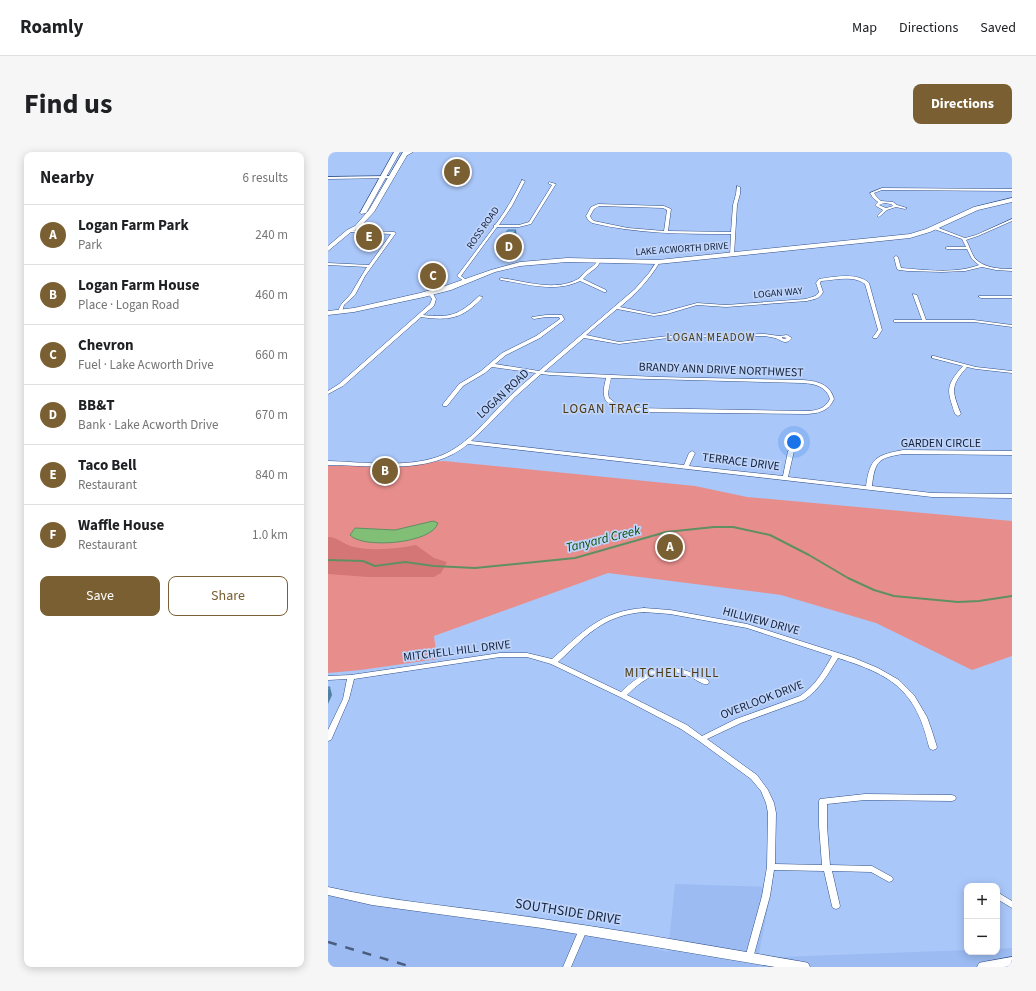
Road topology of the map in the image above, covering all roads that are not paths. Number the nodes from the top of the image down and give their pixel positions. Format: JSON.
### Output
{"nodes":[{"id":1,"x":397,"y":152,"type":"edge"},
{"id":2,"x":407,"y":153,"type":"edge"},
{"id":3,"x":384,"y":177,"type":"junction"},
{"id":4,"x":392,"y":177,"type":"junction"},
{"id":5,"x":328,"y":178,"type":"edge"},
{"id":6,"x":522,"y":181,"type":"dead end"},
{"id":7,"x":550,"y":183,"type":"dead end"},
{"id":8,"x":738,"y":187,"type":"dead end"},
{"id":9,"x":1012,"y":190,"type":"edge"},
{"id":10,"x":1012,"y":200,"type":"edge"},
{"id":11,"x":880,"y":202,"type":"junction"},
{"id":12,"x":895,"y":206,"type":"junction"},
{"id":13,"x":905,"y":208,"type":"dead end"},
{"id":14,"x":886,"y":209,"type":"junction"},
{"id":15,"x":880,"y":216,"type":"dead end"},
{"id":16,"x":1012,"y":220,"type":"edge"},
{"id":17,"x":495,"y":226,"type":"junction"},
{"id":18,"x":935,"y":228,"type":"junction"},
{"id":19,"x":349,"y":231,"type":"junction"},
{"id":20,"x":666,"y":232,"type":"junction"},
{"id":21,"x":734,"y":234,"type":"junction"},
{"id":22,"x":964,"y":239,"type":"junction"},
{"id":23,"x":947,"y":248,"type":"dead end"},
{"id":24,"x":968,"y":248,"type":"junction"},
{"id":25,"x":328,"y":249,"type":"edge"},
{"id":26,"x":732,"y":255,"type":"junction"},
{"id":27,"x":896,"y":257,"type":"dead end"},
{"id":28,"x":599,"y":261,"type":"junction"},
{"id":29,"x":658,"y":262,"type":"junction"},
{"id":30,"x":328,"y":264,"type":"edge"},
{"id":31,"x":983,"y":265,"type":"junction"},
{"id":32,"x":370,"y":266,"type":"junction"},
{"id":33,"x":1012,"y":270,"type":"edge"},
{"id":34,"x":501,"y":279,"type":"dead end"},
{"id":35,"x":580,"y":279,"type":"junction"},
{"id":36,"x":466,"y":281,"type":"junction"},
{"id":37,"x":604,"y":291,"type":"dead end"},
{"id":38,"x":430,"y":293,"type":"junction"},
{"id":39,"x":915,"y":295,"type":"dead end"},
{"id":40,"x":481,"y":297,"type":"dead end"},
{"id":41,"x":981,"y":297,"type":"dead end"},
{"id":42,"x":1012,"y":298,"type":"edge"},
{"id":43,"x":617,"y":308,"type":"junction"},
{"id":44,"x":340,"y":312,"type":"junction"},
{"id":45,"x":328,"y":313,"type":"edge"},
{"id":46,"x":420,"y":316,"type":"junction"},
{"id":47,"x":534,"y":318,"type":"dead end"},
{"id":48,"x":924,"y":320,"type":"junction"},
{"id":49,"x":896,"y":321,"type":"dead end"},
{"id":50,"x":1012,"y":326,"type":"edge"},
{"id":51,"x":582,"y":336,"type":"junction"},
{"id":52,"x":779,"y":337,"type":"dead end"},
{"id":53,"x":875,"y":337,"type":"dead end"},
{"id":54,"x":934,"y":357,"type":"dead end"},
{"id":55,"x":491,"y":365,"type":"junction"},
{"id":56,"x":965,"y":366,"type":"junction"},
{"id":57,"x":1012,"y":372,"type":"edge"},
{"id":58,"x":540,"y":373,"type":"junction"},
{"id":59,"x":609,"y":376,"type":"junction"},
{"id":60,"x":328,"y":393,"type":"edge"},
{"id":61,"x":445,"y":404,"type":"dead end"},
{"id":62,"x":958,"y":414,"type":"dead end"},
{"id":63,"x":467,"y":442,"type":"junction"},
{"id":64,"x":791,"y":451,"type":"dead end"},
{"id":65,"x":692,"y":453,"type":"dead end"},
{"id":66,"x":1012,"y":453,"type":"edge"},
{"id":67,"x":328,"y":463,"type":"edge"},
{"id":68,"x":686,"y":467,"type":"junction"},
{"id":69,"x":785,"y":478,"type":"junction"},
{"id":70,"x":869,"y":488,"type":"junction"},
{"id":71,"x":1012,"y":496,"type":"edge"},
{"id":72,"x":836,"y":656,"type":"junction"},
{"id":73,"x":553,"y":662,"type":"junction"},
{"id":74,"x":351,"y":677,"type":"junction"},
{"id":75,"x":328,"y":678,"type":"edge"},
{"id":76,"x":706,"y":682,"type":"dead end"},
{"id":77,"x":622,"y":695,"type":"junction"},
{"id":78,"x":328,"y":738,"type":"edge"},
{"id":79,"x":702,"y":738,"type":"junction"},
{"id":80,"x":933,"y":747,"type":"dead end"},
{"id":81,"x":952,"y":798,"type":"dead end"},
{"id":82,"x":771,"y":867,"type":"junction"},
{"id":83,"x":827,"y":868,"type":"junction"},
{"id":84,"x":889,"y":878,"type":"dead end"},
{"id":85,"x":328,"y":891,"type":"edge"},
{"id":86,"x":1000,"y":897,"type":"edge"},
{"id":87,"x":1012,"y":905,"type":"edge"},
{"id":88,"x":836,"y":906,"type":"dead end"},
{"id":89,"x":583,"y":930,"type":"junction"},
{"id":90,"x":749,"y":958,"type":"junction"},
{"id":91,"x":1012,"y":962,"type":"edge"},
{"id":92,"x":567,"y":967,"type":"edge"},
{"id":93,"x":804,"y":967,"type":"edge"},
{"id":94,"x":983,"y":967,"type":"edge"}],
"edges":[{"from":1,"to":3,"type":"main road"},
{"from":2,"to":4,"type":"main road"},
{"from":3,"to":4,"type":"street"},
{"from":3,"to":5,"type":"street"},
{"from":3,"to":19,"type":"main road"},
{"from":4,"to":19,"type":"main road"},
{"from":6,"to":17,"type":"street","name":"ROSS ROAD"},
{"from":7,"to":17,"type":"street"},
{"from":8,"to":21,"type":"street"},
{"from":9,"to":11,"type":"street"},
{"from":10,"to":18,"type":"main road","name":"LAKE ACWORTH DRIVE"},
{"from":11,"to":12,"type":"street"},
{"from":11,"to":14,"type":"street"},
{"from":12,"to":13,"type":"street"},
{"from":12,"to":14,"type":"street"},
{"from":14,"to":15,"type":"street"},
{"from":16,"to":22,"type":"street"},
{"from":17,"to":36,"type":"street","name":"ROSS ROAD"},
{"from":18,"to":22,"type":"street"},
{"from":18,"to":26,"type":"main road","name":"LAKE ACWORTH DRIVE"},
{"from":19,"to":25,"type":"main road"},
{"from":19,"to":32,"type":"street"},
{"from":20,"to":20,"type":"street"},
{"from":20,"to":21,"type":"street"},
{"from":21,"to":26,"type":"street"},
{"from":22,"to":24,"type":"street"},
{"from":23,"to":24,"type":"street"},
{"from":24,"to":31,"type":"street"},
{"from":26,"to":29,"type":"main road","name":"LAKE ACWORTH DRIVE"},
{"from":27,"to":31,"type":"street"},
{"from":28,"to":29,"type":"main road","name":"LAKE ACWORTH DRIVE"},
{"from":28,"to":35,"type":"street"},
{"from":28,"to":36,"type":"main road","name":"LAKE ACWORTH DRIVE"},
{"from":29,"to":43,"type":"street","name":"LOGAN ROAD"},
{"from":30,"to":32,"type":"street"},
{"from":31,"to":33,"type":"street"},
{"from":32,"to":44,"type":"street"},
{"from":34,"to":35,"type":"street"},
{"from":35,"to":37,"type":"street"},
{"from":36,"to":38,"type":"main road","name":"LAKE ACWORTH DRIVE"},
{"from":38,"to":44,"type":"main road","name":"LAKE ACWORTH DRIVE"},
{"from":38,"to":46,"type":"street"},
{"from":39,"to":48,"type":"street"},
{"from":40,"to":46,"type":"street"},
{"from":41,"to":42,"type":"street"},
{"from":43,"to":51,"type":"street","name":"LOGAN ROAD"},
{"from":43,"to":53,"type":"street","name":"LOGAN WAY"},
{"from":44,"to":45,"type":"main road","name":"LAKE ACWORTH DRIVE"},
{"from":46,"to":60,"type":"street"},
{"from":47,"to":55,"type":"street"},
{"from":48,"to":49,"type":"street"},
{"from":48,"to":50,"type":"street"},
{"from":51,"to":52,"type":"street"},
{"from":51,"to":58,"type":"street","name":"LOGAN ROAD"},
{"from":54,"to":56,"type":"street"},
{"from":55,"to":58,"type":"street","name":"BRANDY ANN DRIVE NORTHWEST"},
{"from":55,"to":61,"type":"street"},
{"from":56,"to":57,"type":"street"},
{"from":56,"to":62,"type":"street"},
{"from":58,"to":59,"type":"street","name":"BRANDY ANN DRIVE NORTHWEST"},
{"from":58,"to":63,"type":"street","name":"LOGAN ROAD"},
{"from":59,"to":59,"type":"street","name":"BRANDY ANN DRIVE NORTHWEST"},
{"from":63,"to":67,"type":"street","name":"LOGAN ROAD"},
{"from":63,"to":68,"type":"street","name":"TERRACE DRIVE"},
{"from":64,"to":69,"type":"street"},
{"from":65,"to":68,"type":"street"},
{"from":66,"to":70,"type":"street","name":"GARDEN CIRCLE"},
{"from":68,"to":69,"type":"street","name":"TERRACE DRIVE"},
{"from":69,"to":70,"type":"street","name":"TERRACE DRIVE"},
{"from":70,"to":71,"type":"street","name":"TERRACE DRIVE"},
{"from":72,"to":73,"type":"street","name":"HILLVIEW DRIVE"},
{"from":72,"to":79,"type":"street","name":"OVERLOOK DRIVE"},
{"from":72,"to":80,"type":"street","name":"HILLVIEW DRIVE"},
{"from":73,"to":74,"type":"street","name":"MITCHELL HILL DRIVE"},
{"from":73,"to":77,"type":"street","name":"MITCHELL HILL DRIVE"},
{"from":74,"to":75,"type":"street","name":"MITCHELL HILL DRIVE"},
{"from":74,"to":78,"type":"street"},
{"from":76,"to":77,"type":"street"},
{"from":77,"to":79,"type":"street","name":"MITCHELL HILL DRIVE"},
{"from":79,"to":82,"type":"street","name":"MITCHELL HILL DRIVE"},
{"from":81,"to":83,"type":"street"},
{"from":82,"to":83,"type":"street"},
{"from":82,"to":90,"type":"street","name":"MITCHELL HILL DRIVE"},
{"from":83,"to":84,"type":"street"},
{"from":83,"to":88,"type":"street"},
{"from":85,"to":89,"type":"street","name":"SOUTHSIDE DRIVE"},
{"from":86,"to":87,"type":"street"},
{"from":89,"to":90,"type":"street","name":"SOUTHSIDE DRIVE"},
{"from":89,"to":92,"type":"street"},
{"from":90,"to":93,"type":"street","name":"SOUTHSIDE DRIVE"},
{"from":91,"to":94,"type":"street"}]}
